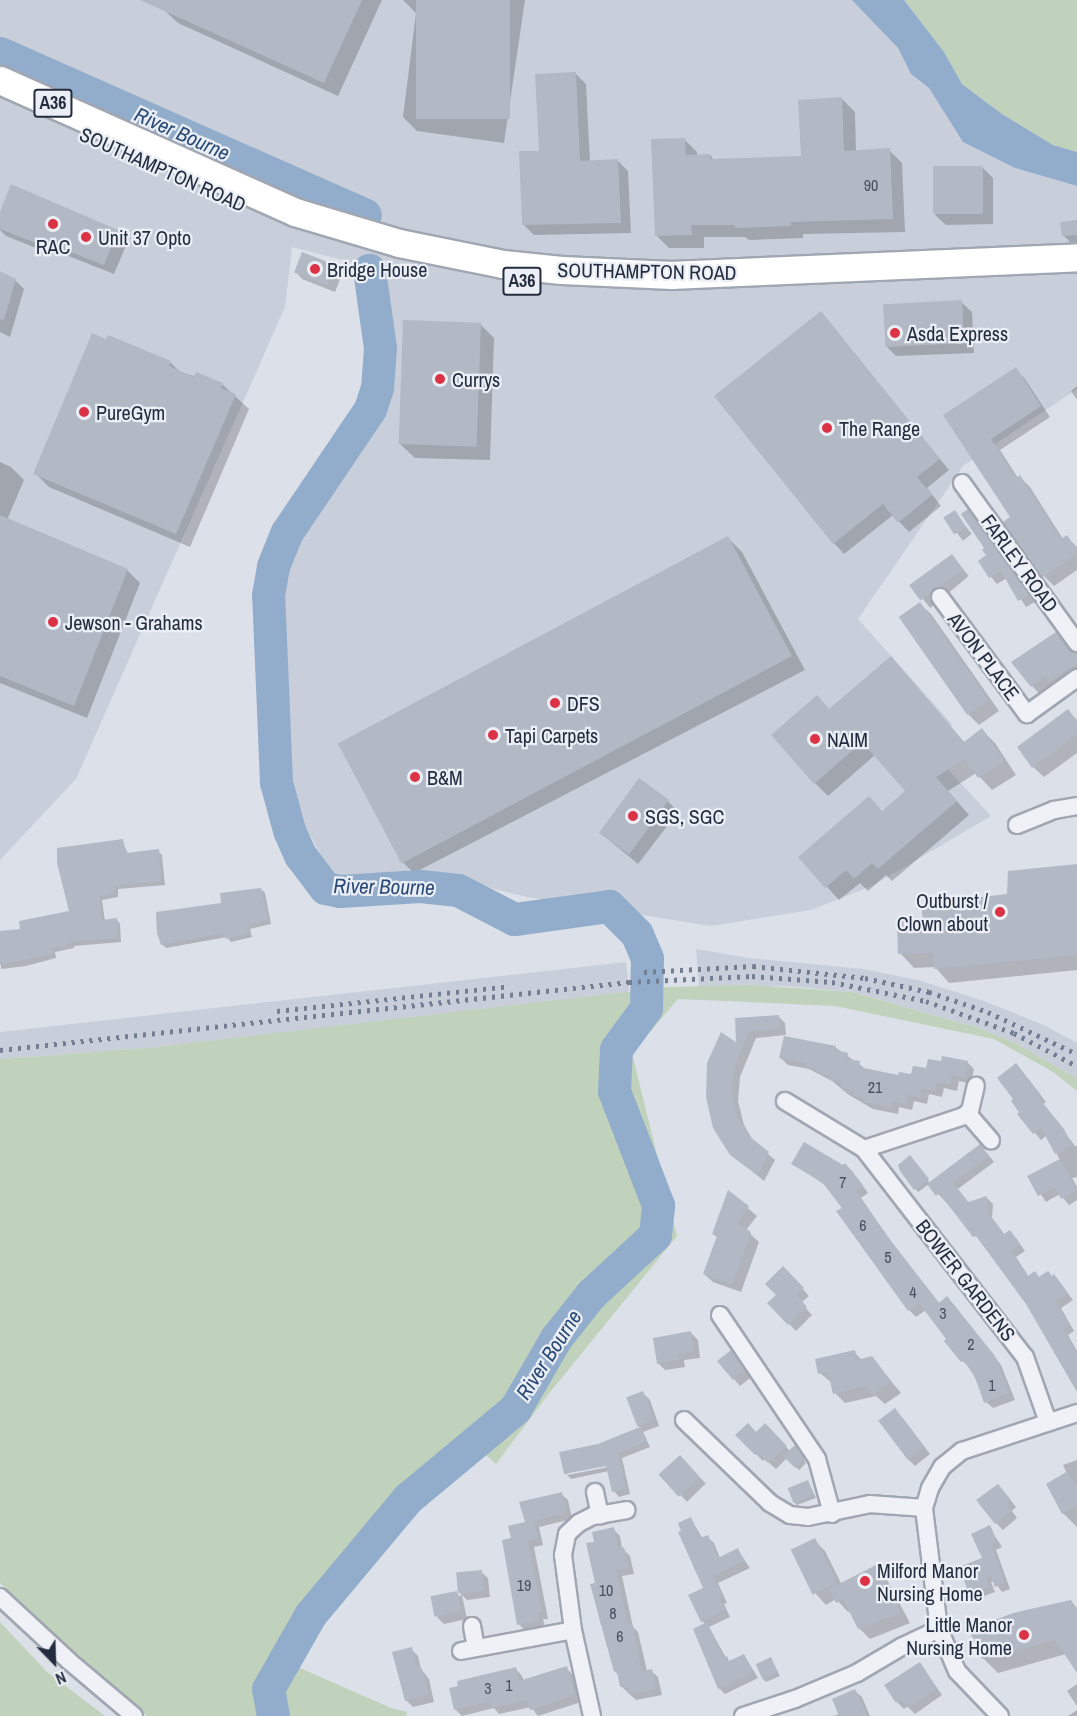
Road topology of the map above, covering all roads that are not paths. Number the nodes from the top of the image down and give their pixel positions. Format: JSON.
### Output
{"nodes":[{"id":1,"x":0,"y":80,"type":"edge"},
{"id":2,"x":0,"y":96,"type":"edge"},
{"id":3,"x":1077,"y":256,"type":"edge"},
{"id":4,"x":1077,"y":271,"type":"edge"},
{"id":5,"x":962,"y":483,"type":"dead end"},
{"id":6,"x":940,"y":597,"type":"dead end"},
{"id":7,"x":1077,"y":643,"type":"edge"},
{"id":8,"x":1077,"y":678,"type":"edge"},
{"id":9,"x":1077,"y":806,"type":"edge"},
{"id":10,"x":1017,"y":825,"type":"dead end"},
{"id":11,"x":976,"y":1086,"type":"dead end"},
{"id":12,"x":785,"y":1101,"type":"dead end"},
{"id":13,"x":968,"y":1114,"type":"junction"},
{"id":14,"x":991,"y":1140,"type":"dead end"},
{"id":15,"x":864,"y":1149,"type":"junction"},
{"id":16,"x":720,"y":1315,"type":"dead end"},
{"id":17,"x":1077,"y":1413,"type":"edge"},
{"id":18,"x":684,"y":1420,"type":"dead end"},
{"id":19,"x":1048,"y":1422,"type":"junction"},
{"id":20,"x":595,"y":1492,"type":"dead end"},
{"id":21,"x":924,"y":1508,"type":"junction"},
{"id":22,"x":627,"y":1510,"type":"dead end"},
{"id":23,"x":832,"y":1514,"type":"junction"},
{"id":24,"x":600,"y":1515,"type":"junction"},
{"id":25,"x":0,"y":1598,"type":"edge"},
{"id":26,"x":472,"y":1626,"type":"dead end"},
{"id":27,"x":939,"y":1629,"type":"junction"},
{"id":28,"x":573,"y":1630,"type":"junction"},
{"id":29,"x":134,"y":1716,"type":"edge"},
{"id":30,"x":592,"y":1716,"type":"edge"},
{"id":31,"x":743,"y":1716,"type":"edge"},
{"id":32,"x":1000,"y":1716,"type":"edge"}],
"edges":[{"from":1,"to":3,"type":"highway","name":"SOUTHAMPTON ROAD","number":"A36"},
{"from":2,"to":4,"type":"highway","name":"SOUTHAMPTON ROAD","number":"A36"},
{"from":5,"to":7,"type":"street","name":"FARLEY ROAD"},
{"from":6,"to":8,"type":"street","name":"AVON PLACE"},
{"from":9,"to":10,"type":"street"},
{"from":11,"to":13,"type":"street"},
{"from":12,"to":15,"type":"street","name":"BOWER GARDENS"},
{"from":13,"to":14,"type":"street"},
{"from":13,"to":15,"type":"street"},
{"from":15,"to":19,"type":"street","name":"BOWER GARDENS"},
{"from":16,"to":23,"type":"street"},
{"from":17,"to":19,"type":"street"},
{"from":18,"to":23,"type":"street"},
{"from":19,"to":21,"type":"street"},
{"from":20,"to":24,"type":"street"},
{"from":21,"to":23,"type":"street"},
{"from":21,"to":27,"type":"street"},
{"from":22,"to":24,"type":"street"},
{"from":24,"to":28,"type":"street"},
{"from":25,"to":29,"type":"street"},
{"from":26,"to":28,"type":"street"},
{"from":27,"to":31,"type":"street"},
{"from":27,"to":32,"type":"street"},
{"from":28,"to":30,"type":"street"}]}
